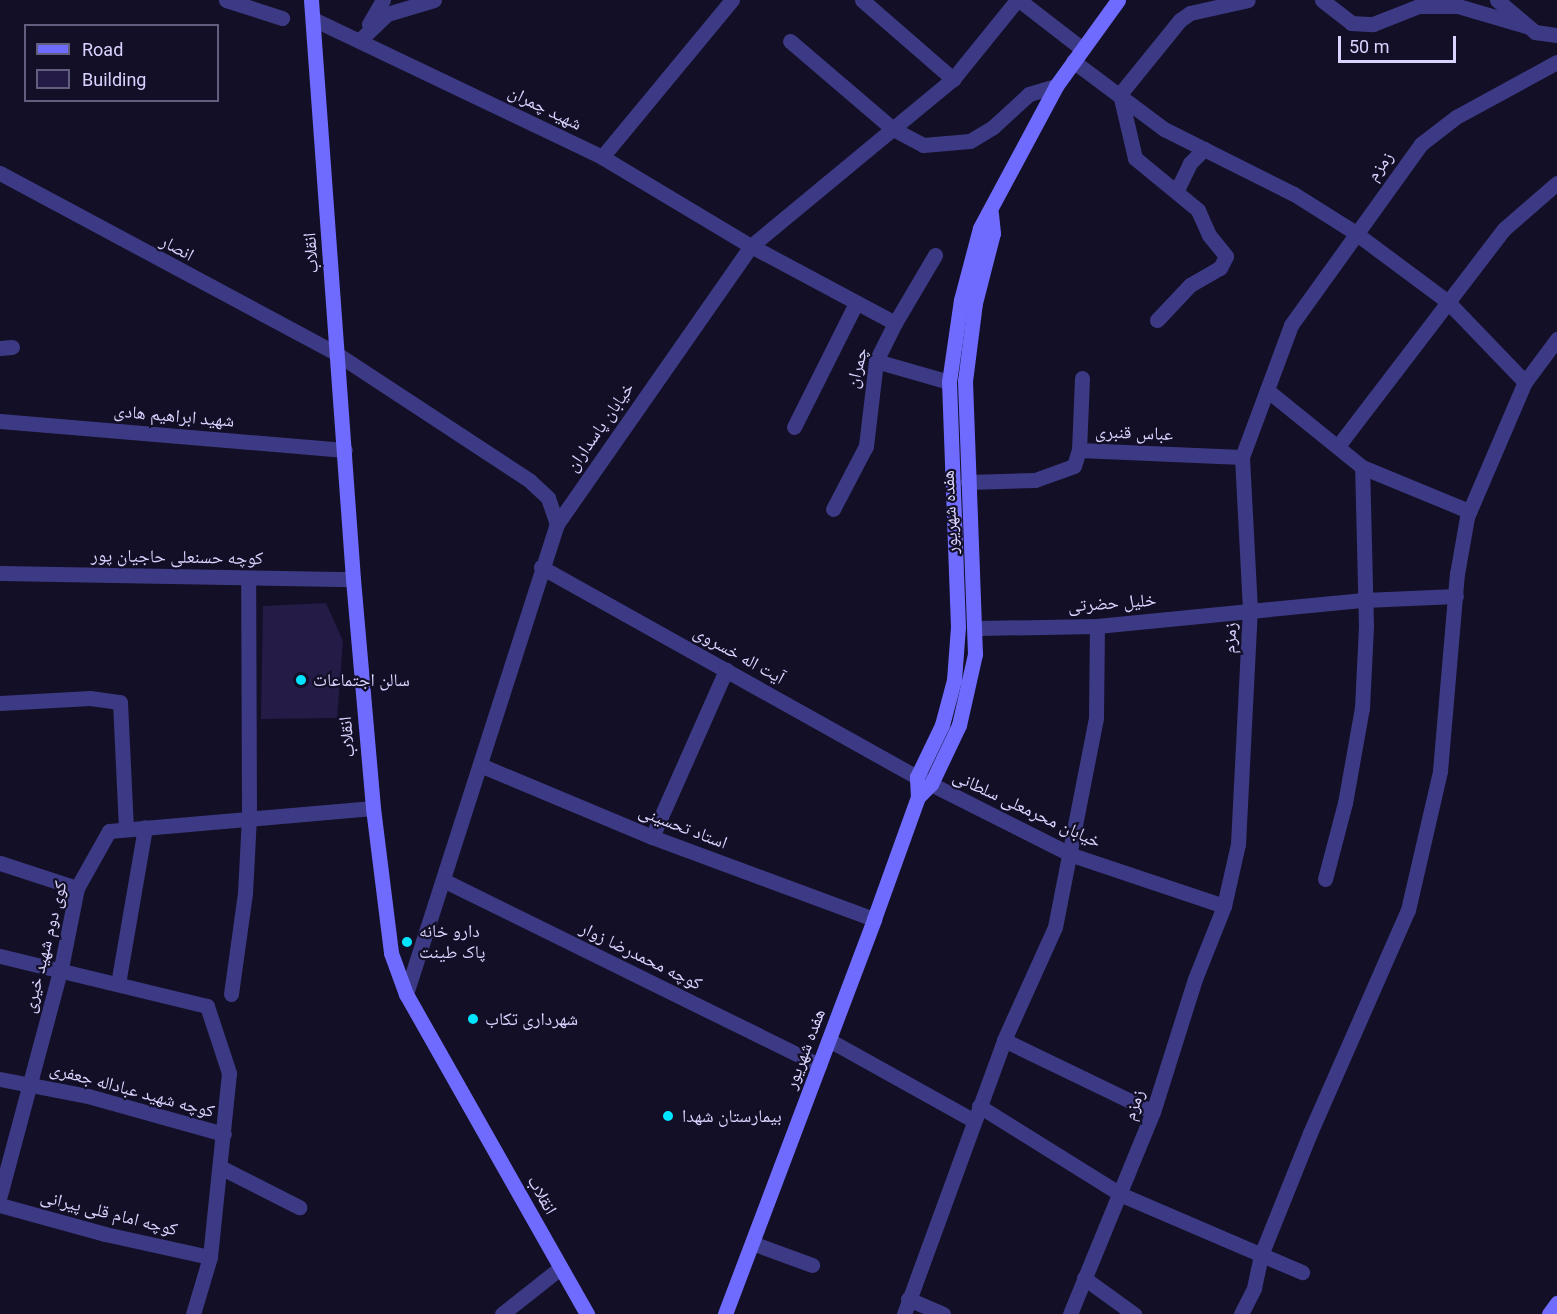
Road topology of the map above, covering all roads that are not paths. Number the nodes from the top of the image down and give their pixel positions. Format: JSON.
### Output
{"nodes":[{"id":1,"x":226,"y":0,"type":"edge"},
{"id":2,"x":311,"y":0,"type":"edge"},
{"id":3,"x":383,"y":0,"type":"edge"},
{"id":4,"x":434,"y":0,"type":"edge"},
{"id":5,"x":732,"y":0,"type":"edge"},
{"id":6,"x":862,"y":0,"type":"edge"},
{"id":7,"x":1018,"y":0,"type":"edge"},
{"id":8,"x":1118,"y":0,"type":"edge"},
{"id":9,"x":1248,"y":0,"type":"edge"},
{"id":10,"x":1322,"y":0,"type":"edge"},
{"id":11,"x":1497,"y":0,"type":"edge"},
{"id":12,"x":282,"y":18,"type":"dead end"},
{"id":13,"x":313,"y":19,"type":"junction"},
{"id":14,"x":1526,"y":26,"type":"junction"},
{"id":15,"x":1557,"y":34,"type":"edge"},
{"id":16,"x":360,"y":40,"type":"junction"},
{"id":17,"x":790,"y":42,"type":"dead end"},
{"id":18,"x":1077,"y":54,"type":"junction"},
{"id":19,"x":1557,"y":62,"type":"edge"},
{"id":20,"x":953,"y":79,"type":"junction"},
{"id":21,"x":1056,"y":86,"type":"junction"},
{"id":22,"x":1120,"y":94,"type":"junction"},
{"id":23,"x":893,"y":129,"type":"junction"},
{"id":24,"x":1204,"y":149,"type":"junction"},
{"id":25,"x":602,"y":157,"type":"junction"},
{"id":26,"x":0,"y":174,"type":"edge"},
{"id":27,"x":1557,"y":183,"type":"edge"},
{"id":28,"x":1177,"y":190,"type":"junction"},
{"id":29,"x":991,"y":213,"type":"junction"},
{"id":30,"x":1354,"y":232,"type":"junction"},
{"id":31,"x":751,"y":246,"type":"junction"},
{"id":32,"x":935,"y":255,"type":"dead end"},
{"id":33,"x":1447,"y":300,"type":"junction"},
{"id":34,"x":856,"y":303,"type":"junction"},
{"id":35,"x":1157,"y":320,"type":"dead end"},
{"id":36,"x":894,"y":323,"type":"junction"},
{"id":37,"x":1557,"y":339,"type":"edge"},
{"id":38,"x":338,"y":354,"type":"junction"},
{"id":39,"x":876,"y":361,"type":"junction"},
{"id":40,"x":1082,"y":378,"type":"dead end"},
{"id":41,"x":949,"y":382,"type":"junction"},
{"id":42,"x":1526,"y":382,"type":"junction"},
{"id":43,"x":1266,"y":390,"type":"junction"},
{"id":44,"x":0,"y":421,"type":"edge"},
{"id":45,"x":794,"y":427,"type":"dead end"},
{"id":46,"x":1338,"y":446,"type":"junction"},
{"id":47,"x":345,"y":450,"type":"junction"},
{"id":48,"x":1079,"y":450,"type":"junction"},
{"id":49,"x":1242,"y":456,"type":"junction"},
{"id":50,"x":1362,"y":467,"type":"junction"},
{"id":51,"x":968,"y":482,"type":"junction"},
{"id":52,"x":833,"y":509,"type":"dead end"},
{"id":53,"x":1469,"y":511,"type":"junction"},
{"id":54,"x":557,"y":524,"type":"junction"},
{"id":55,"x":541,"y":567,"type":"junction"},
{"id":56,"x":0,"y":573,"type":"edge"},
{"id":57,"x":248,"y":578,"type":"junction"},
{"id":58,"x":353,"y":579,"type":"junction"},
{"id":59,"x":1456,"y":596,"type":"junction"},
{"id":60,"x":1364,"y":600,"type":"junction"},
{"id":61,"x":1250,"y":610,"type":"junction"},
{"id":62,"x":1097,"y":626,"type":"junction"},
{"id":63,"x":976,"y":628,"type":"junction"},
{"id":64,"x":726,"y":670,"type":"junction"},
{"id":65,"x":0,"y":703,"type":"edge"},
{"id":66,"x":480,"y":765,"type":"junction"},
{"id":67,"x":924,"y":781,"type":"junction"},
{"id":68,"x":373,"y":808,"type":"junction"},
{"id":69,"x":249,"y":817,"type":"junction"},
{"id":70,"x":145,"y":827,"type":"junction"},
{"id":71,"x":126,"y":829,"type":"junction"},
{"id":72,"x":652,"y":837,"type":"junction"},
{"id":73,"x":1072,"y":855,"type":"junction"},
{"id":74,"x":0,"y":863,"type":"edge"},
{"id":75,"x":1325,"y":879,"type":"dead end"},
{"id":76,"x":445,"y":881,"type":"junction"},
{"id":77,"x":77,"y":888,"type":"junction"},
{"id":78,"x":1224,"y":906,"type":"junction"},
{"id":79,"x":874,"y":919,"type":"junction"},
{"id":80,"x":0,"y":956,"type":"edge"},
{"id":81,"x":61,"y":968,"type":"junction"},
{"id":82,"x":118,"y":984,"type":"junction"},
{"id":83,"x":231,"y":994,"type":"dead end"},
{"id":84,"x":406,"y":994,"type":"junction"},
{"id":85,"x":830,"y":1040,"type":"junction"},
{"id":86,"x":1004,"y":1040,"type":"junction"},
{"id":87,"x":819,"y":1065,"type":"junction"},
{"id":88,"x":0,"y":1079,"type":"edge"},
{"id":89,"x":30,"y":1084,"type":"junction"},
{"id":90,"x":1153,"y":1112,"type":"junction"},
{"id":91,"x":976,"y":1113,"type":"junction"},
{"id":92,"x":224,"y":1134,"type":"junction"},
{"id":93,"x":220,"y":1167,"type":"junction"},
{"id":94,"x":0,"y":1195,"type":"edge"},
{"id":95,"x":1122,"y":1195,"type":"junction"},
{"id":96,"x":0,"y":1205,"type":"edge"},
{"id":97,"x":299,"y":1207,"type":"dead end"},
{"id":98,"x":752,"y":1243,"type":"junction"},
{"id":99,"x":1261,"y":1255,"type":"junction"},
{"id":100,"x":210,"y":1257,"type":"junction"},
{"id":101,"x":812,"y":1265,"type":"dead end"},
{"id":102,"x":560,"y":1268,"type":"junction"},
{"id":103,"x":1302,"y":1272,"type":"dead end"},
{"id":104,"x":1083,"y":1278,"type":"junction"},
{"id":105,"x":1557,"y":1303,"type":"edge"},
{"id":106,"x":906,"y":1307,"type":"edge"},
{"id":107,"x":193,"y":1314,"type":"edge"},
{"id":108,"x":502,"y":1314,"type":"edge"},
{"id":109,"x":587,"y":1314,"type":"edge"},
{"id":110,"x":725,"y":1314,"type":"edge"},
{"id":111,"x":943,"y":1314,"type":"edge"},
{"id":112,"x":1070,"y":1314,"type":"edge"},
{"id":113,"x":1134,"y":1314,"type":"edge"},
{"id":114,"x":1241,"y":1314,"type":"edge"},
{"id":115,"x":1549,"y":1314,"type":"edge"}],
"edges":[{"from":1,"to":12,"type":"street"},
{"from":2,"to":13,"type":"main road","name":"انقلاب"},
{"from":3,"to":16,"type":"street"},
{"from":4,"to":16,"type":"street"},
{"from":5,"to":25,"type":"street"},
{"from":6,"to":20,"type":"street"},
{"from":7,"to":18,"type":"street"},
{"from":7,"to":20,"type":"street","name":"خیابان پاسداران"},
{"from":8,"to":18,"type":"main road","name":"هفده شهریور"},
{"from":9,"to":22,"type":"street"},
{"from":10,"to":14,"type":"street"},
{"from":11,"to":14,"type":"street"},
{"from":13,"to":16,"type":"street","name":"شهید چمران"},
{"from":13,"to":38,"type":"main road","name":"انقلاب"},
{"from":14,"to":15,"type":"street"},
{"from":16,"to":25,"type":"street","name":"شهید چمران"},
{"from":17,"to":23,"type":"street"},
{"from":18,"to":21,"type":"main road","name":"هفده شهریور"},
{"from":18,"to":22,"type":"street"},
{"from":19,"to":30,"type":"street","name":"زمزم"},
{"from":20,"to":23,"type":"street","name":"خیابان پاسداران"},
{"from":21,"to":23,"type":"street"},
{"from":21,"to":29,"type":"main road","name":"هفده شهریور"},
{"from":22,"to":24,"type":"street"},
{"from":22,"to":28,"type":"street"},
{"from":23,"to":31,"type":"street","name":"خیابان پاسداران"},
{"from":24,"to":28,"type":"street"},
{"from":24,"to":30,"type":"street"},
{"from":25,"to":31,"type":"street","name":"شهید چمران"},
{"from":26,"to":38,"type":"street","name":"انصار"},
{"from":27,"to":33,"type":"street"},
{"from":28,"to":35,"type":"street"},
{"from":29,"to":41,"type":"main road","name":"هفده شهریور"},
{"from":29,"to":51,"type":"main road","name":"هفده شهریور"},
{"from":30,"to":33,"type":"street"},
{"from":30,"to":43,"type":"street","name":"زمزم"},
{"from":31,"to":34,"type":"street"},
{"from":31,"to":54,"type":"street","name":"خیابان پاسداران"},
{"from":32,"to":36,"type":"street","name":"چمران"},
{"from":33,"to":42,"type":"street"},
{"from":33,"to":46,"type":"street"},
{"from":34,"to":36,"type":"street"},
{"from":34,"to":45,"type":"street"},
{"from":36,"to":39,"type":"street","name":"چمران"},
{"from":37,"to":42,"type":"street"},
{"from":38,"to":47,"type":"main road","name":"انقلاب"},
{"from":38,"to":54,"type":"street"},
{"from":39,"to":41,"type":"street"},
{"from":39,"to":52,"type":"street","name":"چمران"},
{"from":40,"to":48,"type":"street"},
{"from":41,"to":67,"type":"main road","name":"هفده شهریور"},
{"from":42,"to":53,"type":"street"},
{"from":43,"to":46,"type":"street"},
{"from":43,"to":49,"type":"street","name":"زمزم"},
{"from":44,"to":47,"type":"street","name":"شهید ابراهیم هادی"},
{"from":46,"to":50,"type":"street"},
{"from":47,"to":58,"type":"main road","name":"انقلاب"},
{"from":48,"to":49,"type":"street","name":"عباس قنبری"},
{"from":48,"to":51,"type":"street","name":"عباس قنبری"},
{"from":49,"to":61,"type":"street","name":"زمزم"},
{"from":50,"to":53,"type":"street"},
{"from":50,"to":60,"type":"street"},
{"from":51,"to":63,"type":"main road","name":"هفده شهریور"},
{"from":53,"to":59,"type":"street"},
{"from":54,"to":55,"type":"street","name":"خیابان پاسداران"},
{"from":55,"to":64,"type":"street","name":"آیت اله خسروی"},
{"from":55,"to":66,"type":"street","name":"خیابان پاسداران"},
{"from":56,"to":57,"type":"street","name":"کوچه حسنعلی حاجیان پور"},
{"from":57,"to":58,"type":"street","name":"کوچه حسنعلی حاجیان پور"},
{"from":57,"to":69,"type":"street"},
{"from":58,"to":68,"type":"main road","name":"انقلاب"},
{"from":59,"to":60,"type":"street","name":"خلیل حضرتی"},
{"from":59,"to":99,"type":"street"},
{"from":60,"to":61,"type":"street","name":"خلیل حضرتی"},
{"from":60,"to":75,"type":"street"},
{"from":61,"to":62,"type":"street","name":"خلیل حضرتی"},
{"from":61,"to":78,"type":"street","name":"زمزم"},
{"from":62,"to":63,"type":"street","name":"خلیل حضرتی"},
{"from":62,"to":73,"type":"street"},
{"from":63,"to":67,"type":"main road","name":"هفده شهریور"},
{"from":64,"to":67,"type":"street","name":"آیت اله خسروی"},
{"from":64,"to":72,"type":"street"},
{"from":65,"to":71,"type":"street"},
{"from":66,"to":72,"type":"street","name":"استاد تحسینی"},
{"from":66,"to":76,"type":"street","name":"خیابان پاسداران"},
{"from":67,"to":73,"type":"street","name":"خیابان محرمعلی سلطانی"},
{"from":67,"to":79,"type":"main road","name":"هفده شهریور"},
{"from":68,"to":69,"type":"street","name":"کوی دوم شهید خیری"},
{"from":68,"to":84,"type":"main road","name":"انقلاب"},
{"from":69,"to":70,"type":"street","name":"کوی دوم شهید خیری"},
{"from":69,"to":83,"type":"street"},
{"from":70,"to":71,"type":"street","name":"کوی دوم شهید خیری"},
{"from":70,"to":82,"type":"street"},
{"from":71,"to":77,"type":"street","name":"کوی دوم شهید خیری"},
{"from":72,"to":79,"type":"street","name":"استاد تحسینی"},
{"from":73,"to":78,"type":"street","name":"خیابان محرمعلی سلطانی"},
{"from":73,"to":86,"type":"street"},
{"from":74,"to":77,"type":"street"},
{"from":76,"to":84,"type":"street","name":"خیابان پاسداران"},
{"from":76,"to":87,"type":"street","name":"کوچه محمدرضا زوار"},
{"from":77,"to":81,"type":"street","name":"کوی دوم شهید خیری"},
{"from":78,"to":90,"type":"street","name":"زمزم"},
{"from":79,"to":85,"type":"main road","name":"هفده شهریور"},
{"from":80,"to":81,"type":"street","name":"کوچه شهید عباداله جعفری"},
{"from":81,"to":82,"type":"street","name":"کوچه شهید عباداله جعفری"},
{"from":81,"to":89,"type":"street","name":"کوی دوم شهید خیری"},
{"from":82,"to":92,"type":"street","name":"کوچه شهید عباداله جعفری"},
{"from":84,"to":102,"type":"main road","name":"انقلاب"},
{"from":85,"to":87,"type":"main road","name":"هفده شهریور"},
{"from":85,"to":91,"type":"street"},
{"from":86,"to":90,"type":"street"},
{"from":86,"to":91,"type":"street"},
{"from":87,"to":98,"type":"main road","name":"هفده شهریور"},
{"from":88,"to":89,"type":"street","name":"کوچه شهید عباداله جعفری"},
{"from":89,"to":92,"type":"street","name":"کوچه شهید عباداله جعفری"},
{"from":89,"to":94,"type":"street","name":"کوی دوم شهید خیری"},
{"from":90,"to":95,"type":"street","name":"زمزم"},
{"from":91,"to":95,"type":"street"},
{"from":91,"to":106,"type":"street"},
{"from":92,"to":93,"type":"street","name":"کوچه شهید عباداله جعفری"},
{"from":93,"to":97,"type":"street"},
{"from":93,"to":100,"type":"street","name":"کوچه شهید عباداله جعفری"},
{"from":95,"to":99,"type":"street"},
{"from":95,"to":104,"type":"street","name":"زمزم"},
{"from":96,"to":100,"type":"street","name":"کوچه امام قلی پیرانی"},
{"from":98,"to":101,"type":"street"},
{"from":98,"to":110,"type":"main road","name":"هفده شهریور"},
{"from":99,"to":103,"type":"street"},
{"from":99,"to":114,"type":"street"},
{"from":100,"to":107,"type":"street","name":"کوچه شهید عباداله جعفری"},
{"from":102,"to":108,"type":"street"},
{"from":102,"to":109,"type":"main road","name":"انقلاب"},
{"from":104,"to":112,"type":"street","name":"زمزم"},
{"from":104,"to":113,"type":"street"},
{"from":105,"to":115,"type":"main road"},
{"from":106,"to":111,"type":"street"}]}
